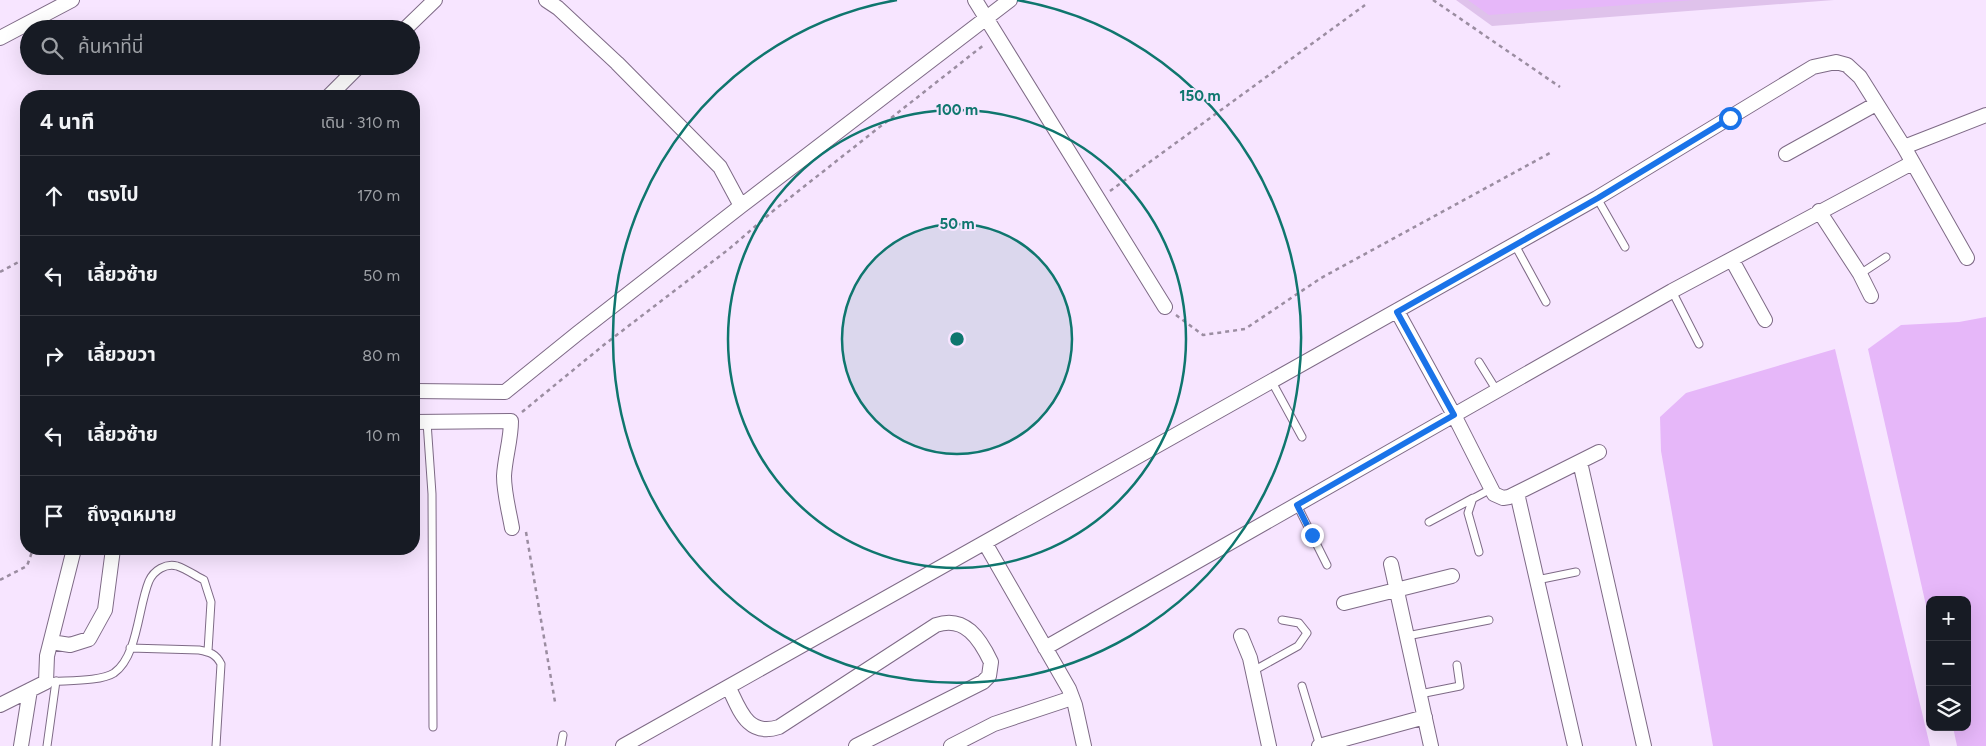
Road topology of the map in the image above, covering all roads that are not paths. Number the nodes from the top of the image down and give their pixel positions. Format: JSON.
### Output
{"nodes":[{"id":1,"x":41,"y":0,"type":"edge"},
{"id":2,"x":72,"y":0,"type":"edge"},
{"id":3,"x":435,"y":0,"type":"edge"},
{"id":4,"x":546,"y":0,"type":"edge"},
{"id":5,"x":975,"y":0,"type":"edge"},
{"id":6,"x":1010,"y":0,"type":"edge"},
{"id":7,"x":47,"y":13,"type":"junction"},
{"id":8,"x":986,"y":18,"type":"junction"},
{"id":9,"x":34,"y":20,"type":"edge"},
{"id":10,"x":415,"y":20,"type":"edge"},
{"id":11,"x":20,"y":27,"type":"edge"},
{"id":12,"x":0,"y":38,"type":"edge"},
{"id":13,"x":350,"y":75,"type":"edge"},
{"id":14,"x":335,"y":90,"type":"edge"},
{"id":15,"x":1876,"y":104,"type":"junction"},
{"id":16,"x":1986,"y":115,"type":"edge"},
{"id":17,"x":1904,"y":146,"type":"junction"},
{"id":18,"x":1786,"y":154,"type":"dead end"},
{"id":19,"x":1912,"y":163,"type":"junction"},
{"id":20,"x":1598,"y":198,"type":"junction"},
{"id":21,"x":741,"y":206,"type":"junction"},
{"id":22,"x":1820,"y":211,"type":"junction"},
{"id":23,"x":1515,"y":245,"type":"junction"},
{"id":24,"x":1625,"y":247,"type":"dead end"},
{"id":25,"x":1886,"y":257,"type":"dead end"},
{"id":26,"x":1967,"y":258,"type":"dead end"},
{"id":27,"x":1732,"y":260,"type":"junction"},
{"id":28,"x":1860,"y":274,"type":"junction"},
{"id":29,"x":1672,"y":291,"type":"junction"},
{"id":30,"x":1871,"y":296,"type":"dead end"},
{"id":31,"x":1546,"y":302,"type":"dead end"},
{"id":32,"x":1165,"y":307,"type":"road end"},
{"id":33,"x":1397,"y":312,"type":"junction"},
{"id":34,"x":1765,"y":320,"type":"dead end"},
{"id":35,"x":1699,"y":344,"type":"dead end"},
{"id":36,"x":1480,"y":362,"type":"dead end"},
{"id":37,"x":1272,"y":382,"type":"junction"},
{"id":38,"x":420,"y":391,"type":"edge"},
{"id":39,"x":1497,"y":391,"type":"junction"},
{"id":40,"x":1454,"y":415,"type":"junction"},
{"id":41,"x":421,"y":422,"type":"edge"},
{"id":42,"x":1302,"y":437,"type":"dead end"},
{"id":43,"x":1598,"y":452,"type":"dead end"},
{"id":44,"x":1580,"y":462,"type":"junction"},
{"id":45,"x":1491,"y":489,"type":"junction"},
{"id":46,"x":1517,"y":493,"type":"junction"},
{"id":47,"x":1297,"y":505,"type":"junction"},
{"id":48,"x":512,"y":528,"type":"dead end"},
{"id":49,"x":985,"y":544,"type":"junction"},
{"id":50,"x":1479,"y":552,"type":"dead end"},
{"id":51,"x":72,"y":555,"type":"edge"},
{"id":52,"x":112,"y":555,"type":"edge"},
{"id":53,"x":1391,"y":564,"type":"dead end"},
{"id":54,"x":1328,"y":565,"type":"dead end"},
{"id":55,"x":1576,"y":572,"type":"dead end"},
{"id":56,"x":1452,"y":576,"type":"dead end"},
{"id":57,"x":1537,"y":580,"type":"junction"},
{"id":58,"x":1396,"y":591,"type":"junction"},
{"id":59,"x":1344,"y":603,"type":"dead end"},
{"id":60,"x":1282,"y":620,"type":"dead end"},
{"id":61,"x":1489,"y":620,"type":"dead end"},
{"id":62,"x":1241,"y":636,"type":"dead end"},
{"id":63,"x":1407,"y":636,"type":"junction"},
{"id":64,"x":50,"y":642,"type":"junction"},
{"id":65,"x":130,"y":648,"type":"junction"},
{"id":66,"x":1045,"y":648,"type":"junction"},
{"id":67,"x":208,"y":652,"type":"junction"},
{"id":68,"x":1457,"y":665,"type":"dead end"},
{"id":69,"x":1252,"y":672,"type":"junction"},
{"id":70,"x":51,"y":681,"type":"junction"},
{"id":71,"x":1302,"y":686,"type":"dead end"},
{"id":72,"x":729,"y":688,"type":"junction"},
{"id":73,"x":30,"y":690,"type":"junction"},
{"id":74,"x":1420,"y":694,"type":"junction"},
{"id":75,"x":1072,"y":698,"type":"junction"},
{"id":76,"x":0,"y":706,"type":"edge"},
{"id":77,"x":1425,"y":717,"type":"junction"},
{"id":78,"x":433,"y":727,"type":"dead end"},
{"id":79,"x":563,"y":735,"type":"dead end"},
{"id":80,"x":21,"y":746,"type":"edge"},
{"id":81,"x":47,"y":746,"type":"edge"},
{"id":82,"x":216,"y":746,"type":"edge"},
{"id":83,"x":561,"y":746,"type":"edge"},
{"id":84,"x":623,"y":746,"type":"edge"},
{"id":85,"x":856,"y":746,"type":"edge"},
{"id":86,"x":951,"y":746,"type":"edge"},
{"id":87,"x":1084,"y":746,"type":"edge"},
{"id":88,"x":1269,"y":746,"type":"edge"},
{"id":89,"x":1319,"y":746,"type":"edge"},
{"id":90,"x":1431,"y":746,"type":"edge"},
{"id":91,"x":1575,"y":746,"type":"edge"},
{"id":92,"x":1644,"y":746,"type":"edge"}],
"edges":[{"from":1,"to":7,"type":"street"},
{"from":2,"to":7,"type":"street"},
{"from":3,"to":10,"type":"street"},
{"from":4,"to":21,"type":"street"},
{"from":5,"to":8,"type":"street"},
{"from":6,"to":8,"type":"street"},
{"from":7,"to":9,"type":"street"},
{"from":8,"to":21,"type":"street"},
{"from":8,"to":32,"type":"street"},
{"from":11,"to":12,"type":"street"},
{"from":13,"to":14,"type":"street"},
{"from":15,"to":17,"type":"street"},
{"from":15,"to":18,"type":"street"},
{"from":15,"to":20,"type":"street"},
{"from":16,"to":17,"type":"street"},
{"from":17,"to":19,"type":"street"},
{"from":19,"to":22,"type":"street"},
{"from":19,"to":26,"type":"street"},
{"from":20,"to":23,"type":"street"},
{"from":20,"to":24,"type":"lane"},
{"from":21,"to":38,"type":"street"},
{"from":22,"to":27,"type":"street"},
{"from":22,"to":28,"type":"street"},
{"from":23,"to":31,"type":"lane"},
{"from":23,"to":33,"type":"street"},
{"from":25,"to":28,"type":"lane"},
{"from":27,"to":29,"type":"street"},
{"from":27,"to":34,"type":"street"},
{"from":28,"to":30,"type":"street"},
{"from":29,"to":35,"type":"lane"},
{"from":29,"to":39,"type":"street"},
{"from":33,"to":37,"type":"street"},
{"from":33,"to":40,"type":"street"},
{"from":36,"to":39,"type":"lane"},
{"from":37,"to":42,"type":"lane"},
{"from":37,"to":49,"type":"street"},
{"from":39,"to":40,"type":"street"},
{"from":40,"to":45,"type":"street"},
{"from":40,"to":47,"type":"street"},
{"from":41,"to":48,"type":"street"},
{"from":41,"to":78,"type":"lane"},
{"from":43,"to":44,"type":"street"},
{"from":44,"to":46,"type":"street"},
{"from":44,"to":92,"type":"street"},
{"from":45,"to":46,"type":"street"},
{"from":45,"to":50,"type":"lane"},
{"from":46,"to":57,"type":"street"},
{"from":47,"to":54,"type":"lane"},
{"from":47,"to":66,"type":"street"},
{"from":49,"to":66,"type":"street"},
{"from":49,"to":72,"type":"street"},
{"from":51,"to":64,"type":"street"},
{"from":52,"to":64,"type":"street"},
{"from":53,"to":58,"type":"street"},
{"from":55,"to":57,"type":"lane"},
{"from":56,"to":58,"type":"street"},
{"from":57,"to":91,"type":"street"},
{"from":58,"to":59,"type":"street"},
{"from":58,"to":63,"type":"street"},
{"from":60,"to":69,"type":"lane"},
{"from":61,"to":63,"type":"lane"},
{"from":62,"to":69,"type":"street"},
{"from":63,"to":74,"type":"street"},
{"from":64,"to":70,"type":"street"},
{"from":65,"to":67,"type":"lane"},
{"from":65,"to":67,"type":"lane"},
{"from":65,"to":70,"type":"lane"},
{"from":66,"to":75,"type":"street"},
{"from":67,"to":82,"type":"lane"},
{"from":68,"to":74,"type":"lane"},
{"from":69,"to":88,"type":"street"},
{"from":70,"to":73,"type":"street"},
{"from":70,"to":81,"type":"lane"},
{"from":71,"to":89,"type":"lane"},
{"from":72,"to":84,"type":"street"},
{"from":72,"to":85,"type":"street"},
{"from":73,"to":76,"type":"street"},
{"from":73,"to":80,"type":"street"},
{"from":74,"to":77,"type":"street"},
{"from":75,"to":86,"type":"street"},
{"from":75,"to":87,"type":"street"},
{"from":77,"to":89,"type":"street"},
{"from":77,"to":90,"type":"street"},
{"from":79,"to":83,"type":"lane"}]}
